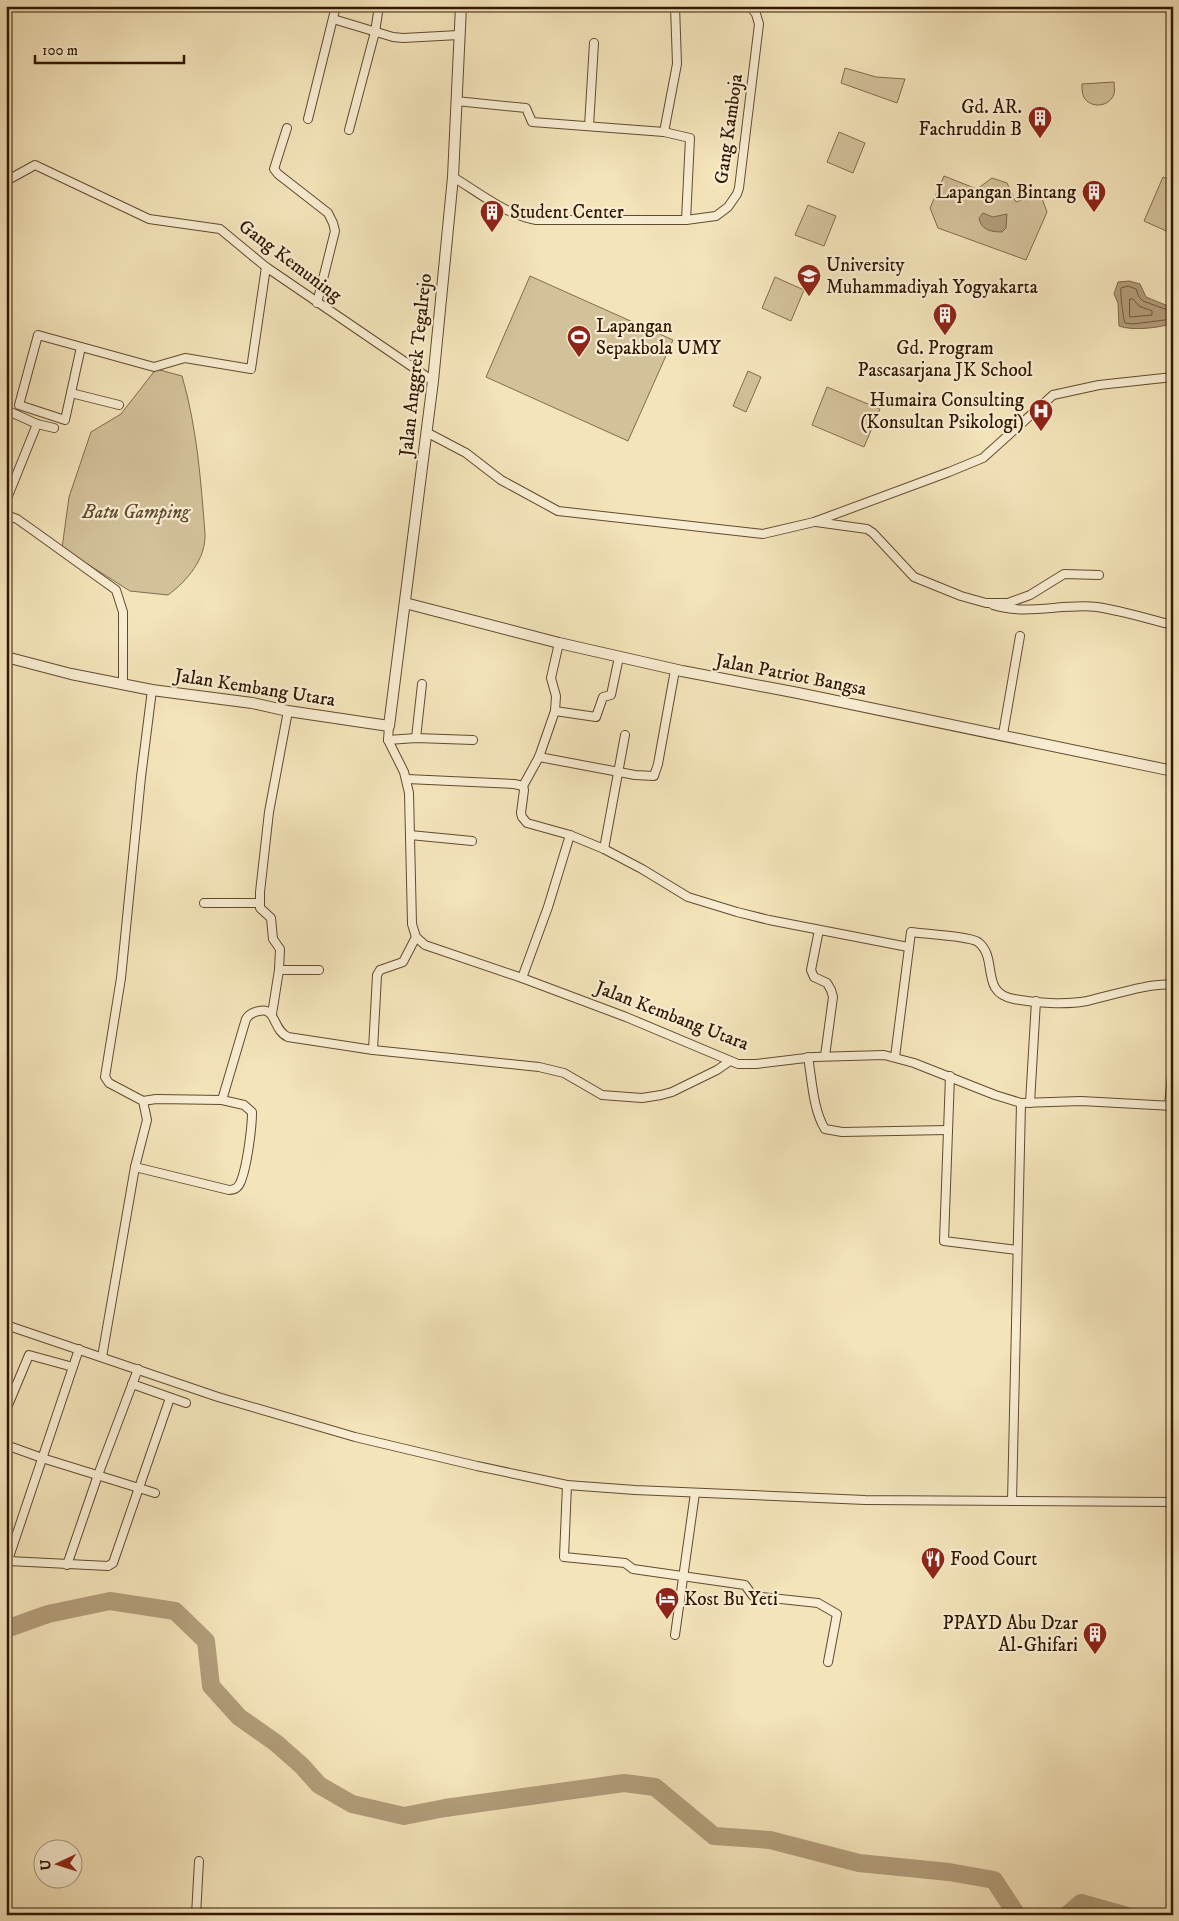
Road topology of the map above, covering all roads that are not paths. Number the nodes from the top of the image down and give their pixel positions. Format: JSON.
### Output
{"nodes":[{"id":1,"x":336,"y":6,"type":"edge"},
{"id":2,"x":379,"y":6,"type":"edge"},
{"id":3,"x":461,"y":6,"type":"edge"},
{"id":4,"x":675,"y":6,"type":"edge"},
{"id":5,"x":750,"y":6,"type":"edge"},
{"id":6,"x":333,"y":19,"type":"junction"},
{"id":7,"x":375,"y":32,"type":"junction"},
{"id":8,"x":459,"y":35,"type":"junction"},
{"id":9,"x":594,"y":43,"type":"dead end"},
{"id":10,"x":456,"y":102,"type":"junction"},
{"id":11,"x":308,"y":119,"type":"dead end"},
{"id":12,"x":589,"y":126,"type":"junction"},
{"id":13,"x":287,"y":128,"type":"dead end"},
{"id":14,"x":349,"y":130,"type":"dead end"},
{"id":15,"x":664,"y":132,"type":"junction"},
{"id":16,"x":453,"y":177,"type":"junction"},
{"id":17,"x":6,"y":182,"type":"edge"},
{"id":18,"x":686,"y":220,"type":"junction"},
{"id":19,"x":266,"y":267,"type":"junction"},
{"id":20,"x":317,"y":303,"type":"junction"},
{"id":21,"x":81,"y":347,"type":"junction"},
{"id":22,"x":1173,"y":377,"type":"edge"},
{"id":23,"x":433,"y":381,"type":"junction"},
{"id":24,"x":72,"y":393,"type":"junction"},
{"id":25,"x":119,"y":405,"type":"dead end"},
{"id":26,"x":6,"y":410,"type":"edge"},
{"id":27,"x":37,"y":424,"type":"junction"},
{"id":28,"x":54,"y":428,"type":"dead end"},
{"id":29,"x":428,"y":432,"type":"junction"},
{"id":30,"x":6,"y":501,"type":"edge"},
{"id":31,"x":6,"y":515,"type":"edge"},
{"id":32,"x":814,"y":522,"type":"junction"},
{"id":33,"x":1099,"y":575,"type":"dead end"},
{"id":34,"x":405,"y":602,"type":"junction"},
{"id":35,"x":986,"y":603,"type":"junction"},
{"id":36,"x":1173,"y":625,"type":"edge"},
{"id":37,"x":1020,"y":636,"type":"dead end"},
{"id":38,"x":559,"y":643,"type":"junction"},
{"id":39,"x":619,"y":657,"type":"junction"},
{"id":40,"x":6,"y":658,"type":"edge"},
{"id":41,"x":675,"y":670,"type":"junction"},
{"id":42,"x":123,"y":682,"type":"junction"},
{"id":43,"x":422,"y":684,"type":"dead end"},
{"id":44,"x":152,"y":690,"type":"junction"},
{"id":45,"x":288,"y":711,"type":"junction"},
{"id":46,"x":554,"y":712,"type":"junction"},
{"id":47,"x":389,"y":726,"type":"junction"},
{"id":48,"x":1003,"y":734,"type":"junction"},
{"id":49,"x":625,"y":735,"type":"dead end"},
{"id":50,"x":416,"y":738,"type":"junction"},
{"id":51,"x":388,"y":740,"type":"junction"},
{"id":52,"x":473,"y":740,"type":"dead end"},
{"id":53,"x":539,"y":757,"type":"junction"},
{"id":54,"x":619,"y":771,"type":"junction"},
{"id":55,"x":1173,"y":771,"type":"edge"},
{"id":56,"x":406,"y":779,"type":"junction"},
{"id":57,"x":523,"y":786,"type":"junction"},
{"id":58,"x":410,"y":835,"type":"junction"},
{"id":59,"x":570,"y":835,"type":"junction"},
{"id":60,"x":472,"y":841,"type":"dead end"},
{"id":61,"x":604,"y":849,"type":"junction"},
{"id":62,"x":204,"y":903,"type":"dead end"},
{"id":63,"x":259,"y":903,"type":"junction"},
{"id":64,"x":819,"y":930,"type":"junction"},
{"id":65,"x":416,"y":937,"type":"junction"},
{"id":66,"x":908,"y":947,"type":"junction"},
{"id":67,"x":279,"y":970,"type":"junction"},
{"id":68,"x":318,"y":970,"type":"dead end"},
{"id":69,"x":522,"y":978,"type":"junction"},
{"id":70,"x":1173,"y":985,"type":"edge"},
{"id":71,"x":1036,"y":1001,"type":"junction"},
{"id":72,"x":272,"y":1014,"type":"junction"},
{"id":73,"x":374,"y":1050,"type":"junction"},
{"id":74,"x":825,"y":1056,"type":"junction"},
{"id":75,"x":808,"y":1057,"type":"junction"},
{"id":76,"x":895,"y":1057,"type":"junction"},
{"id":77,"x":730,"y":1061,"type":"junction"},
{"id":78,"x":1173,"y":1064,"type":"edge"},
{"id":79,"x":950,"y":1076,"type":"junction"},
{"id":80,"x":143,"y":1100,"type":"junction"},
{"id":81,"x":222,"y":1100,"type":"junction"},
{"id":82,"x":1021,"y":1103,"type":"junction"},
{"id":83,"x":1030,"y":1103,"type":"junction"},
{"id":84,"x":1171,"y":1106,"type":"edge"},
{"id":85,"x":948,"y":1130,"type":"junction"},
{"id":86,"x":135,"y":1167,"type":"junction"},
{"id":87,"x":1017,"y":1250,"type":"junction"},
{"id":88,"x":6,"y":1325,"type":"edge"},
{"id":89,"x":79,"y":1349,"type":"junction"},
{"id":90,"x":102,"y":1356,"type":"junction"},
{"id":91,"x":73,"y":1367,"type":"junction"},
{"id":92,"x":138,"y":1369,"type":"junction"},
{"id":93,"x":132,"y":1384,"type":"junction"},
{"id":94,"x":170,"y":1398,"type":"junction"},
{"id":95,"x":186,"y":1403,"type":"dead end"},
{"id":96,"x":6,"y":1410,"type":"edge"},
{"id":97,"x":6,"y":1445,"type":"edge"},
{"id":98,"x":42,"y":1458,"type":"junction"},
{"id":99,"x":98,"y":1475,"type":"junction"},
{"id":100,"x":567,"y":1485,"type":"junction"},
{"id":101,"x":138,"y":1488,"type":"junction"},
{"id":102,"x":155,"y":1493,"type":"dead end"},
{"id":103,"x":695,"y":1493,"type":"junction"},
{"id":104,"x":1012,"y":1501,"type":"junction"},
{"id":105,"x":1173,"y":1502,"type":"edge"},
{"id":106,"x":8,"y":1564,"type":"edge"},
{"id":107,"x":67,"y":1564,"type":"junction"},
{"id":108,"x":683,"y":1575,"type":"junction"},
{"id":109,"x":675,"y":1635,"type":"dead end"},
{"id":110,"x":828,"y":1660,"type":"dead end"},
{"id":111,"x":198,"y":1860,"type":"dead end"},
{"id":112,"x":196,"y":1915,"type":"edge"}],
"edges":[{"from":1,"to":6,"type":"street"},
{"from":2,"to":7,"type":"street"},
{"from":3,"to":8,"type":"street","name":"Jalan Anggrek Tegalrejo"},
{"from":4,"to":15,"type":"street"},
{"from":5,"to":18,"type":"street","name":"Gang Kamboja"},
{"from":6,"to":7,"type":"street"},
{"from":6,"to":11,"type":"street"},
{"from":7,"to":8,"type":"street"},
{"from":7,"to":14,"type":"street"},
{"from":8,"to":10,"type":"street","name":"Jalan Anggrek Tegalrejo"},
{"from":9,"to":12,"type":"street"},
{"from":10,"to":12,"type":"street"},
{"from":10,"to":16,"type":"street","name":"Jalan Anggrek Tegalrejo"},
{"from":12,"to":15,"type":"street"},
{"from":13,"to":20,"type":"street"},
{"from":15,"to":18,"type":"street"},
{"from":16,"to":18,"type":"street","name":"Gang Kamboja"},
{"from":16,"to":23,"type":"street","name":"Jalan Anggrek Tegalrejo"},
{"from":17,"to":19,"type":"street","name":"Gang Kemuning"},
{"from":19,"to":20,"type":"street","name":"Gang Kemuning"},
{"from":19,"to":21,"type":"street"},
{"from":20,"to":23,"type":"street","name":"Gang Kemuning"},
{"from":21,"to":24,"type":"street"},
{"from":21,"to":24,"type":"street"},
{"from":22,"to":32,"type":"street"},
{"from":23,"to":29,"type":"street","name":"Jalan Anggrek Tegalrejo"},
{"from":24,"to":25,"type":"street"},
{"from":26,"to":27,"type":"street"},
{"from":27,"to":28,"type":"street"},
{"from":27,"to":30,"type":"street"},
{"from":29,"to":32,"type":"street"},
{"from":29,"to":34,"type":"street","name":"Jalan Anggrek Tegalrejo"},
{"from":31,"to":42,"type":"street"},
{"from":32,"to":35,"type":"street"},
{"from":33,"to":35,"type":"street"},
{"from":34,"to":38,"type":"street","name":"Jalan Patriot Bangsa"},
{"from":34,"to":47,"type":"street","name":"Jalan Anggrek Tegalrejo"},
{"from":35,"to":36,"type":"street"},
{"from":37,"to":48,"type":"street"},
{"from":38,"to":39,"type":"street","name":"Jalan Patriot Bangsa"},
{"from":38,"to":46,"type":"street"},
{"from":39,"to":41,"type":"street","name":"Jalan Patriot Bangsa"},
{"from":39,"to":46,"type":"street"},
{"from":40,"to":42,"type":"street","name":"Jalan Kembang Utara"},
{"from":41,"to":48,"type":"street","name":"Jalan Patriot Bangsa"},
{"from":41,"to":54,"type":"street"},
{"from":42,"to":44,"type":"street","name":"Jalan Kembang Utara"},
{"from":43,"to":50,"type":"street"},
{"from":44,"to":45,"type":"street","name":"Jalan Kembang Utara"},
{"from":44,"to":80,"type":"street"},
{"from":45,"to":47,"type":"street","name":"Jalan Kembang Utara"},
{"from":45,"to":63,"type":"street"},
{"from":46,"to":53,"type":"street"},
{"from":47,"to":51,"type":"street"},
{"from":48,"to":55,"type":"street","name":"Jalan Patriot Bangsa"},
{"from":49,"to":54,"type":"street"},
{"from":50,"to":51,"type":"street"},
{"from":50,"to":52,"type":"street"},
{"from":51,"to":56,"type":"street"},
{"from":53,"to":54,"type":"street"},
{"from":53,"to":57,"type":"street"},
{"from":54,"to":61,"type":"street"},
{"from":56,"to":57,"type":"street"},
{"from":56,"to":58,"type":"street"},
{"from":57,"to":59,"type":"street"},
{"from":58,"to":60,"type":"street"},
{"from":58,"to":65,"type":"street"},
{"from":59,"to":61,"type":"street"},
{"from":59,"to":69,"type":"street"},
{"from":61,"to":64,"type":"street"},
{"from":62,"to":63,"type":"street"},
{"from":63,"to":67,"type":"street"},
{"from":64,"to":66,"type":"street"},
{"from":64,"to":74,"type":"street"},
{"from":65,"to":69,"type":"street","name":"Jalan Kembang Utara"},
{"from":65,"to":73,"type":"street"},
{"from":66,"to":71,"type":"street"},
{"from":66,"to":76,"type":"street"},
{"from":67,"to":68,"type":"street"},
{"from":67,"to":72,"type":"street"},
{"from":69,"to":77,"type":"street","name":"Jalan Kembang Utara"},
{"from":70,"to":71,"type":"street"},
{"from":71,"to":83,"type":"street"},
{"from":72,"to":73,"type":"street"},
{"from":72,"to":81,"type":"street"},
{"from":73,"to":77,"type":"street"},
{"from":74,"to":75,"type":"street","name":"Jalan Kembang Utara"},
{"from":74,"to":76,"type":"street","name":"Jalan Kembang Utara"},
{"from":75,"to":77,"type":"street","name":"Jalan Kembang Utara"},
{"from":75,"to":85,"type":"street"},
{"from":76,"to":79,"type":"street","name":"Jalan Kembang Utara"},
{"from":78,"to":84,"type":"street"},
{"from":79,"to":82,"type":"street","name":"Jalan Kembang Utara"},
{"from":79,"to":85,"type":"street"},
{"from":80,"to":81,"type":"street"},
{"from":80,"to":86,"type":"street"},
{"from":81,"to":86,"type":"street"},
{"from":82,"to":83,"type":"street","name":"Jalan Kembang Utara"},
{"from":82,"to":87,"type":"street"},
{"from":83,"to":84,"type":"street","name":"Jalan Kembang Utara"},
{"from":85,"to":87,"type":"street"},
{"from":86,"to":90,"type":"street"},
{"from":87,"to":104,"type":"street"},
{"from":88,"to":89,"type":"street"},
{"from":89,"to":90,"type":"street"},
{"from":89,"to":91,"type":"street"},
{"from":90,"to":92,"type":"street"},
{"from":91,"to":96,"type":"street"},
{"from":91,"to":98,"type":"street"},
{"from":92,"to":93,"type":"street"},
{"from":92,"to":100,"type":"street"},
{"from":93,"to":94,"type":"street"},
{"from":93,"to":99,"type":"street"},
{"from":94,"to":95,"type":"street"},
{"from":94,"to":101,"type":"street"},
{"from":97,"to":98,"type":"street"},
{"from":98,"to":99,"type":"street"},
{"from":98,"to":106,"type":"street"},
{"from":99,"to":101,"type":"street"},
{"from":99,"to":107,"type":"street"},
{"from":100,"to":103,"type":"street"},
{"from":100,"to":108,"type":"street"},
{"from":101,"to":102,"type":"street"},
{"from":101,"to":107,"type":"street"},
{"from":103,"to":104,"type":"street"},
{"from":103,"to":108,"type":"street"},
{"from":104,"to":105,"type":"street"},
{"from":106,"to":107,"type":"street"},
{"from":108,"to":109,"type":"street"},
{"from":108,"to":110,"type":"street"},
{"from":111,"to":112,"type":"street"}]}
